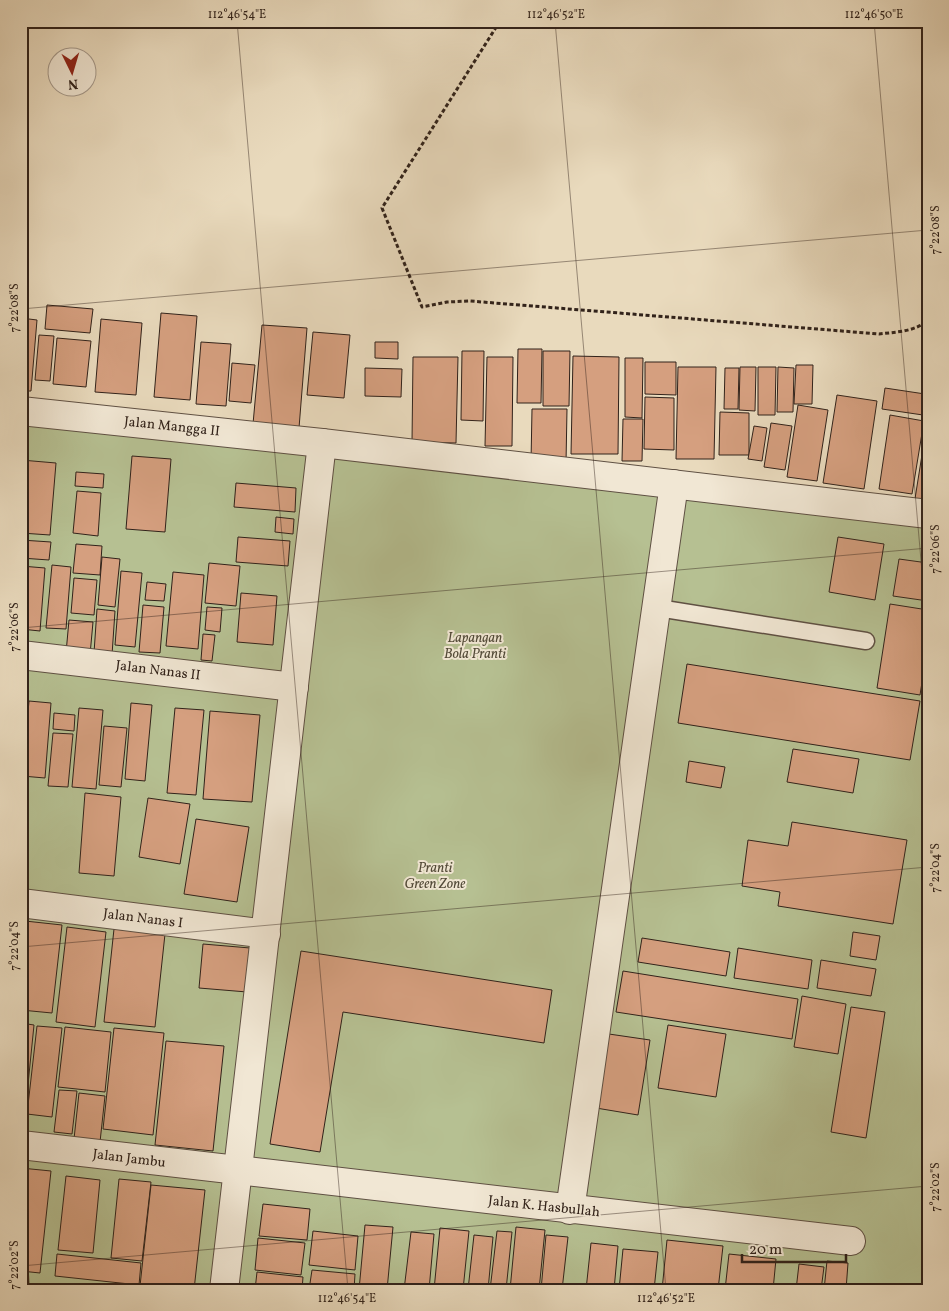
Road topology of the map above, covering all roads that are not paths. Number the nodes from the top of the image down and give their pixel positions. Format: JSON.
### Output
{"nodes":[{"id":1,"x":21,"y":411,"type":"edge"},
{"id":2,"x":322,"y":443,"type":"junction"},
{"id":3,"x":674,"y":484,"type":"junction"},
{"id":4,"x":928,"y":514,"type":"edge"},
{"id":5,"x":658,"y":608,"type":"junction"},
{"id":6,"x":866,"y":641,"type":"dead end"},
{"id":7,"x":21,"y":655,"type":"edge"},
{"id":8,"x":294,"y":687,"type":"junction"},
{"id":9,"x":21,"y":903,"type":"edge"},
{"id":10,"x":266,"y":934,"type":"junction"},
{"id":11,"x":21,"y":1145,"type":"edge"},
{"id":12,"x":238,"y":1172,"type":"junction"},
{"id":13,"x":570,"y":1210,"type":"junction"},
{"id":14,"x":850,"y":1241,"type":"dead end"},
{"id":15,"x":224,"y":1290,"type":"edge"}],
"edges":[{"from":1,"to":2,"type":"street","name":"Jalan Mangga II"},
{"from":2,"to":3,"type":"street","name":"Jalan Mangga II"},
{"from":2,"to":8,"type":"street"},
{"from":3,"to":4,"type":"street","name":"Jalan Mangga II"},
{"from":3,"to":5,"type":"street"},
{"from":5,"to":6,"type":"lane"},
{"from":5,"to":13,"type":"street"},
{"from":7,"to":8,"type":"street","name":"Jalan Nanas II"},
{"from":8,"to":10,"type":"street"},
{"from":9,"to":10,"type":"street","name":"Jalan Nanas I"},
{"from":10,"to":12,"type":"street"},
{"from":11,"to":12,"type":"street","name":"Jalan Jambu"},
{"from":12,"to":13,"type":"street","name":"Jalan K. Hasbullah"},
{"from":12,"to":15,"type":"street"},
{"from":13,"to":14,"type":"street","name":"Jalan K. Hasbullah"}]}
